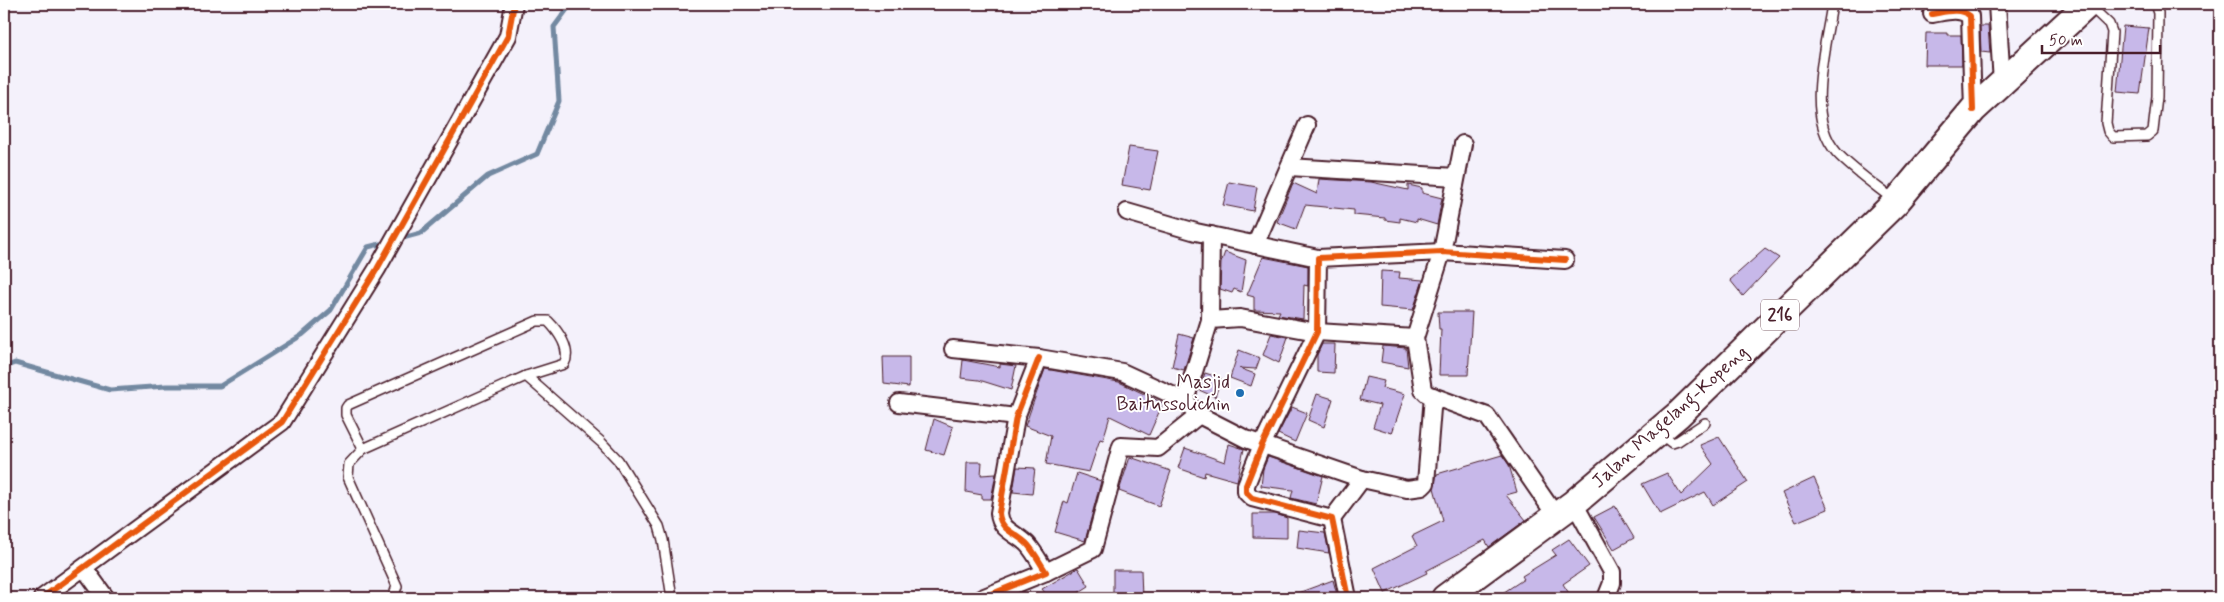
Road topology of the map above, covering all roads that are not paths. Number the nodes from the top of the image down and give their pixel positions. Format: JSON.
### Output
{"nodes":[{"id":1,"x":514,"y":4,"type":"edge"},
{"id":2,"x":1832,"y":4,"type":"edge"},
{"id":3,"x":1997,"y":4,"type":"edge"},
{"id":4,"x":2088,"y":4,"type":"edge"},
{"id":5,"x":2155,"y":4,"type":"edge"},
{"id":6,"x":1932,"y":14,"type":"dead end"},
{"id":7,"x":2002,"y":83,"type":"junction"},
{"id":8,"x":1973,"y":110,"type":"junction"},
{"id":9,"x":1308,"y":125,"type":"dead end"},
{"id":10,"x":1463,"y":144,"type":"dead end"},
{"id":11,"x":1289,"y":167,"type":"junction"},
{"id":12,"x":1456,"y":177,"type":"junction"},
{"id":13,"x":1896,"y":202,"type":"junction"},
{"id":14,"x":1127,"y":212,"type":"dead end"},
{"id":15,"x":1211,"y":235,"type":"junction"},
{"id":16,"x":1255,"y":245,"type":"junction"},
{"id":17,"x":1442,"y":252,"type":"junction"},
{"id":18,"x":1318,"y":258,"type":"junction"},
{"id":19,"x":1565,"y":260,"type":"dead end"},
{"id":20,"x":1210,"y":320,"type":"junction"},
{"id":21,"x":1317,"y":332,"type":"junction"},
{"id":22,"x":1415,"y":338,"type":"junction"},
{"id":23,"x":954,"y":349,"type":"dead end"},
{"id":24,"x":1039,"y":358,"type":"junction"},
{"id":25,"x":526,"y":376,"type":"junction"},
{"id":26,"x":1433,"y":396,"type":"junction"},
{"id":27,"x":1186,"y":401,"type":"junction"},
{"id":28,"x":899,"y":403,"type":"dead end"},
{"id":29,"x":1199,"y":415,"type":"junction"},
{"id":30,"x":1016,"y":417,"type":"junction"},
{"id":31,"x":1704,"y":423,"type":"dead end"},
{"id":32,"x":1658,"y":432,"type":"junction"},
{"id":33,"x":1262,"y":445,"type":"junction"},
{"id":34,"x":363,"y":449,"type":"junction"},
{"id":35,"x":1362,"y":479,"type":"junction"},
{"id":36,"x":1565,"y":510,"type":"junction"},
{"id":37,"x":1332,"y":518,"type":"junction"},
{"id":38,"x":84,"y":568,"type":"junction"},
{"id":39,"x":1046,"y":572,"type":"junction"},
{"id":40,"x":42,"y":598,"type":"edge"},
{"id":41,"x":106,"y":598,"type":"edge"},
{"id":42,"x":393,"y":598,"type":"edge"},
{"id":43,"x":672,"y":598,"type":"edge"},
{"id":44,"x":982,"y":598,"type":"edge"},
{"id":45,"x":1348,"y":598,"type":"edge"},
{"id":46,"x":1445,"y":598,"type":"edge"},
{"id":47,"x":1606,"y":598,"type":"edge"}],
"edges":[{"from":1,"to":38,"type":"street"},
{"from":2,"to":13,"type":"lane"},
{"from":3,"to":7,"type":"street"},
{"from":4,"to":5,"type":"lane"},
{"from":4,"to":7,"type":"main road","name":"Jalan Magelang-Kopeng","number":"216"},
{"from":6,"to":8,"type":"street"},
{"from":7,"to":8,"type":"main road","name":"Jalan Magelang-Kopeng","number":"216"},
{"from":8,"to":13,"type":"main road","name":"Jalan Magelang-Kopeng","number":"216"},
{"from":9,"to":11,"type":"street"},
{"from":10,"to":12,"type":"street"},
{"from":11,"to":12,"type":"street"},
{"from":11,"to":16,"type":"street"},
{"from":12,"to":17,"type":"street"},
{"from":13,"to":32,"type":"main road","name":"Jalan Magelang-Kopeng","number":"216"},
{"from":14,"to":15,"type":"street"},
{"from":15,"to":16,"type":"street"},
{"from":15,"to":20,"type":"street"},
{"from":16,"to":18,"type":"street"},
{"from":17,"to":18,"type":"street"},
{"from":17,"to":19,"type":"street"},
{"from":17,"to":22,"type":"street"},
{"from":18,"to":21,"type":"street"},
{"from":20,"to":21,"type":"street"},
{"from":20,"to":27,"type":"street"},
{"from":21,"to":22,"type":"street"},
{"from":21,"to":33,"type":"street"},
{"from":22,"to":26,"type":"street"},
{"from":23,"to":24,"type":"street"},
{"from":24,"to":27,"type":"street"},
{"from":24,"to":30,"type":"street"},
{"from":25,"to":34,"type":"lane"},
{"from":25,"to":34,"type":"lane"},
{"from":25,"to":43,"type":"lane"},
{"from":26,"to":35,"type":"street"},
{"from":26,"to":36,"type":"street"},
{"from":27,"to":29,"type":"street"},
{"from":28,"to":30,"type":"street"},
{"from":29,"to":33,"type":"street"},
{"from":29,"to":39,"type":"street"},
{"from":30,"to":39,"type":"street"},
{"from":31,"to":32,"type":"lane"},
{"from":32,"to":36,"type":"main road","name":"Jalan Magelang-Kopeng","number":"216"},
{"from":33,"to":35,"type":"street"},
{"from":33,"to":37,"type":"street"},
{"from":34,"to":42,"type":"lane"},
{"from":35,"to":37,"type":"street"},
{"from":36,"to":46,"type":"main road","name":"Jalan Magelang-Kopeng","number":"216"},
{"from":36,"to":47,"type":"street"},
{"from":37,"to":45,"type":"street"},
{"from":38,"to":40,"type":"street"},
{"from":38,"to":41,"type":"street"},
{"from":39,"to":44,"type":"street"}]}
